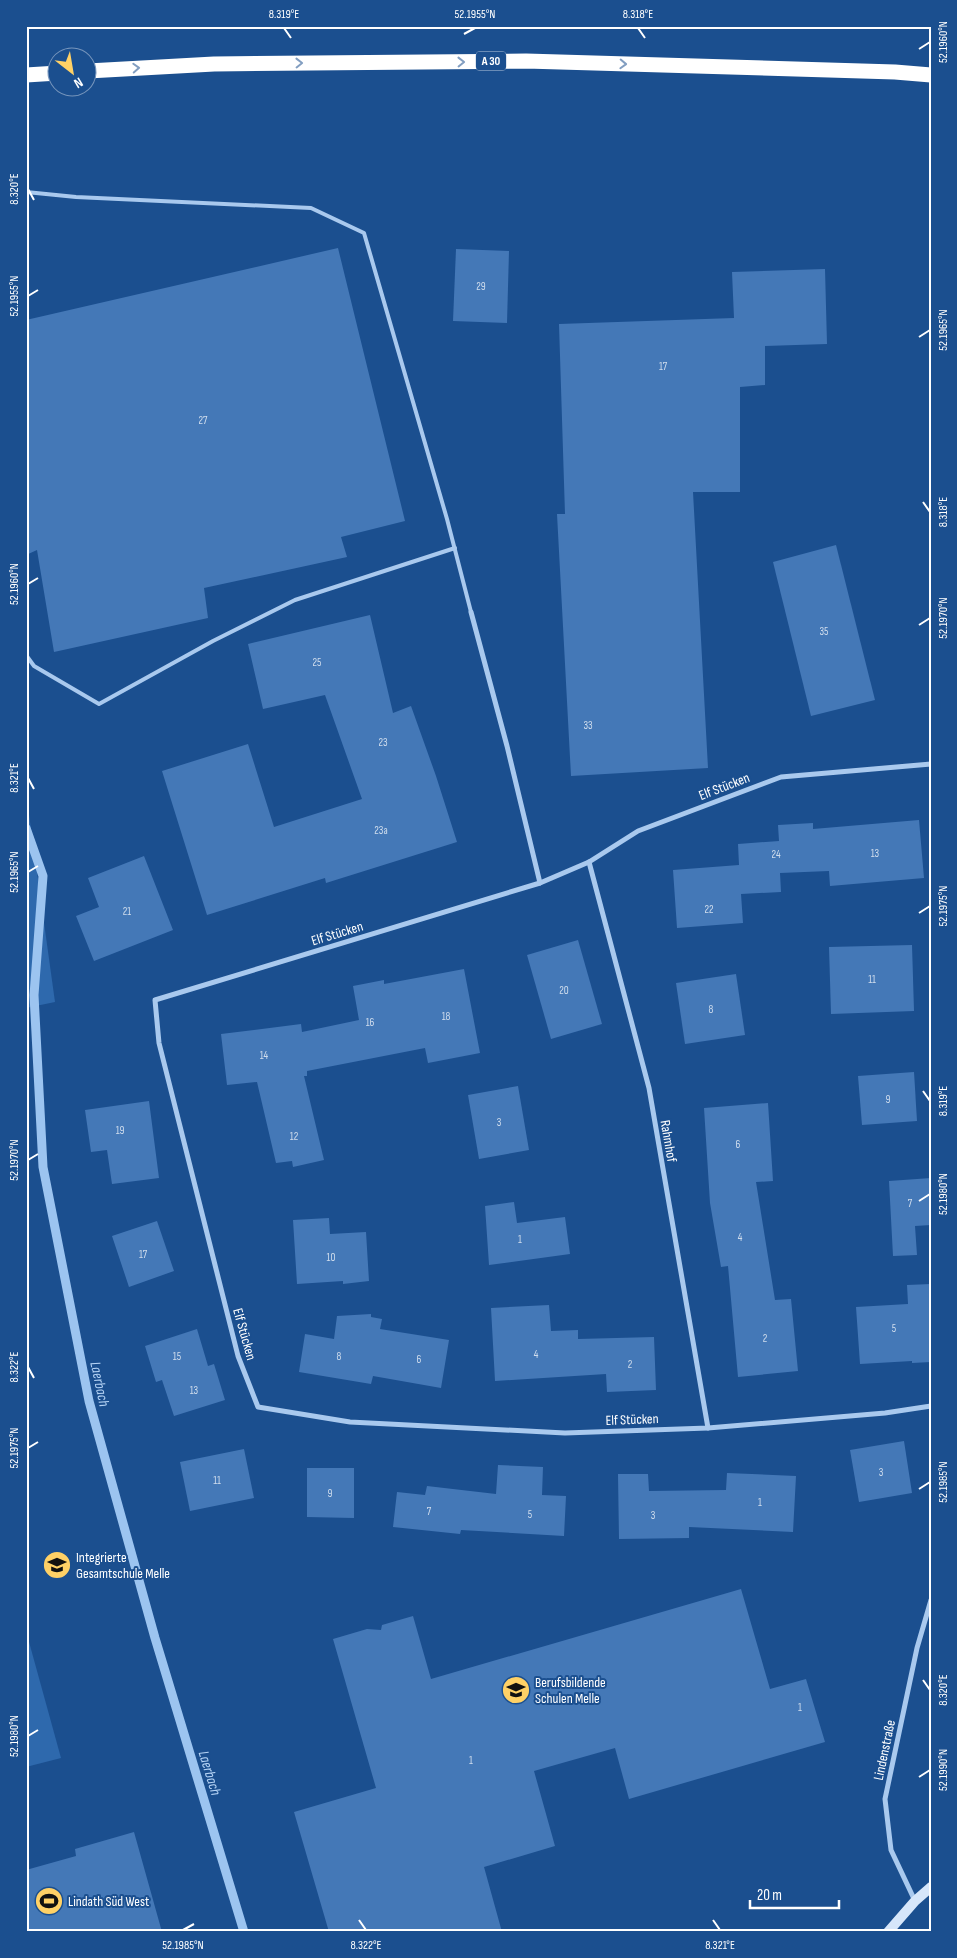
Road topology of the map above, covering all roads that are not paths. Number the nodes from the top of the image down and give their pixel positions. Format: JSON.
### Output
{"nodes":[{"id":1,"x":98,"y":70,"type":"edge"},
{"id":2,"x":48,"y":74,"type":"edge"},
{"id":3,"x":26,"y":75,"type":"edge"},
{"id":4,"x":931,"y":75,"type":"edge"},
{"id":5,"x":26,"y":192,"type":"edge"},
{"id":6,"x":454,"y":548,"type":"junction"},
{"id":7,"x":471,"y":612,"type":"joint"},
{"id":8,"x":26,"y":655,"type":"edge"},
{"id":9,"x":931,"y":764,"type":"edge"},
{"id":10,"x":589,"y":862,"type":"junction"},
{"id":11,"x":540,"y":883,"type":"junction"},
{"id":12,"x":931,"y":1406,"type":"edge"},
{"id":13,"x":708,"y":1428,"type":"junction"},
{"id":14,"x":931,"y":1600,"type":"edge"},
{"id":15,"x":931,"y":1887,"type":"edge"},
{"id":16,"x":915,"y":1901,"type":"junction"},
{"id":17,"x":888,"y":1932,"type":"edge"}],
"edges":[{"from":1,"to":4,"type":"highway","number":"A 30","one_way":true},
{"from":2,"to":3,"type":"highway"},
{"from":5,"to":6,"type":"lane"},
{"from":6,"to":7,"type":"lane"},
{"from":6,"to":8,"type":"lane"},
{"from":7,"to":11,"type":"street"},
{"from":9,"to":10,"type":"street","name":"Elf Stücken"},
{"from":10,"to":11,"type":"street","name":"Elf Stücken"},
{"from":10,"to":13,"type":"street","name":"Rahmhof"},
{"from":11,"to":13,"type":"street","name":"Elf Stücken"},
{"from":12,"to":13,"type":"street","name":"Elf Stücken"},
{"from":14,"to":16,"type":"street","name":"Lindenstraße"},
{"from":15,"to":16,"type":"main road"},
{"from":16,"to":17,"type":"main road"}]}
